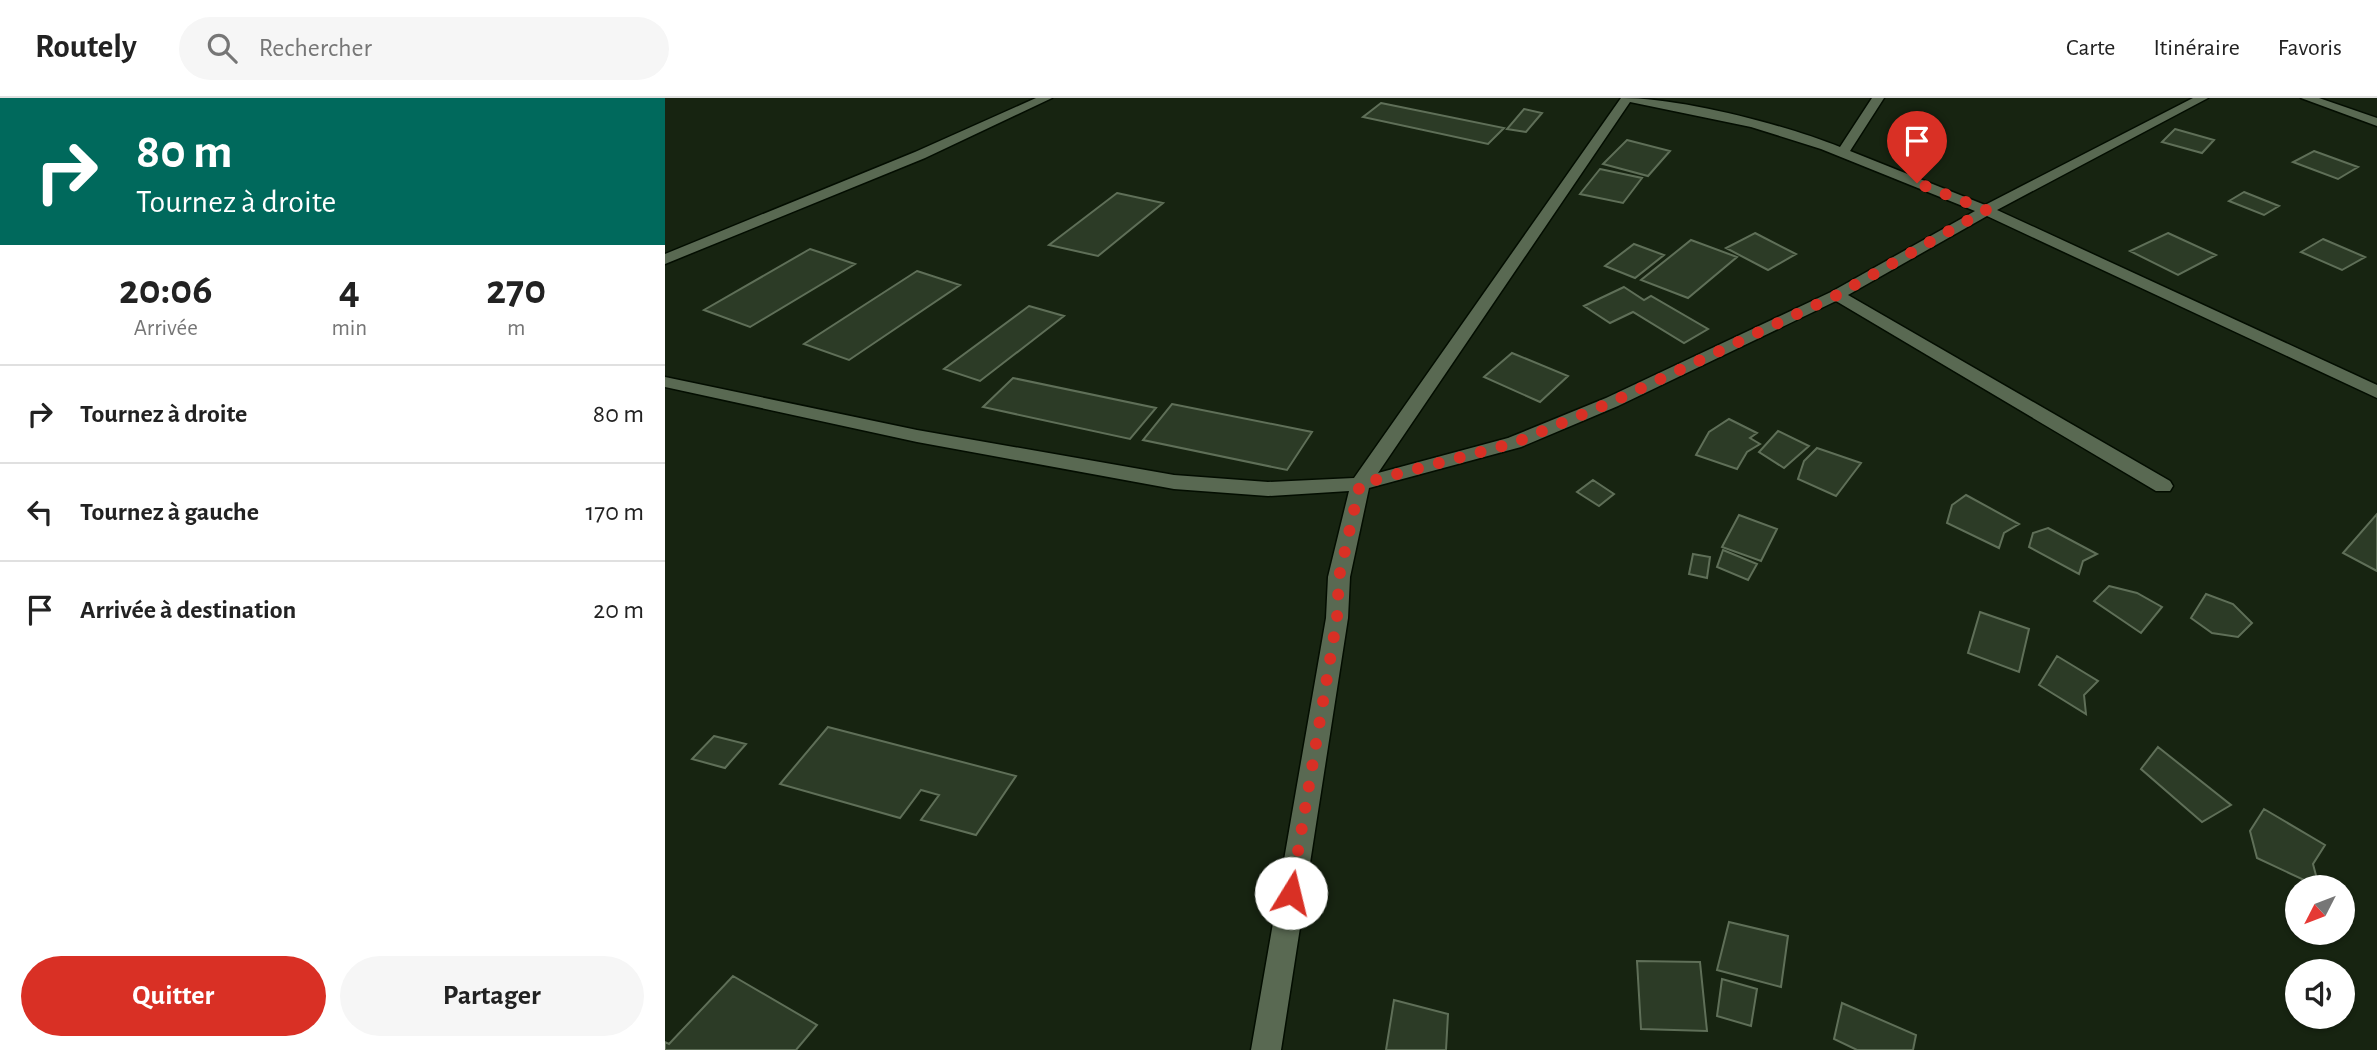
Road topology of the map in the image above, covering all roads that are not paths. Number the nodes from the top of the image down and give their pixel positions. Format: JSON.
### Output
{"nodes":[{"id":1,"x":1046,"y":98,"type":"edge"},
{"id":2,"x":1628,"y":98,"type":"edge"},
{"id":3,"x":1878,"y":98,"type":"edge"},
{"id":4,"x":2202,"y":98,"type":"edge"},
{"id":5,"x":2307,"y":98,"type":"edge"},
{"id":6,"x":2377,"y":122,"type":"edge"},
{"id":7,"x":1842,"y":153,"type":"junction"},
{"id":8,"x":1986,"y":210,"type":"junction"},
{"id":9,"x":665,"y":259,"type":"edge"},
{"id":10,"x":1837,"y":295,"type":"junction"},
{"id":11,"x":665,"y":382,"type":"edge"},
{"id":12,"x":2377,"y":393,"type":"edge"},
{"id":13,"x":1360,"y":484,"type":"junction"},
{"id":14,"x":2163,"y":486,"type":"dead end"},
{"id":15,"x":1266,"y":1050,"type":"edge"}],
"edges":[{"from":1,"to":9,"type":"street"},
{"from":2,"to":7,"type":"street"},
{"from":2,"to":13,"type":"street"},
{"from":3,"to":7,"type":"street"},
{"from":4,"to":8,"type":"street"},
{"from":5,"to":6,"type":"street"},
{"from":7,"to":8,"type":"street"},
{"from":8,"to":10,"type":"street"},
{"from":8,"to":12,"type":"street"},
{"from":10,"to":13,"type":"street"},
{"from":10,"to":14,"type":"street"},
{"from":11,"to":13,"type":"street"},
{"from":13,"to":15,"type":"street"}]}
